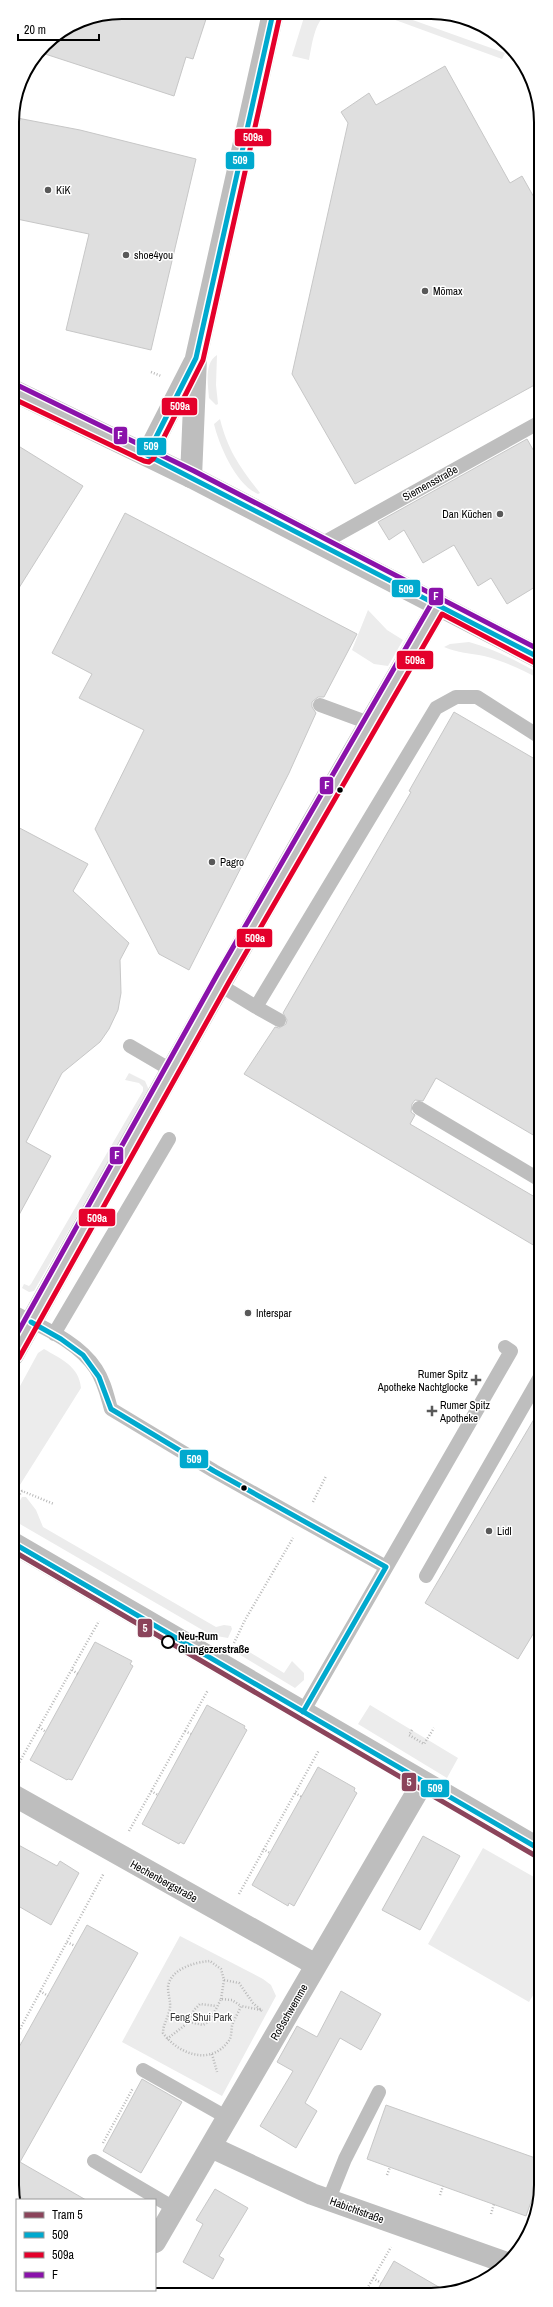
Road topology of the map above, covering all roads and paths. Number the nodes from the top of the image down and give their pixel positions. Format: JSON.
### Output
{"nodes":[{"id":1,"x":272,"y":19,"type":"edge"},
{"id":2,"x":196,"y":358,"type":"junction"},
{"id":3,"x":151,"y":372,"type":"dead end"},
{"id":4,"x":160,"y":376,"type":"dead end"},
{"id":5,"x":19,"y":393,"type":"edge"},
{"id":6,"x":534,"y":425,"type":"edge"},
{"id":7,"x":147,"y":455,"type":"junction"},
{"id":8,"x":191,"y":477,"type":"junction"},
{"id":9,"x":320,"y":544,"type":"junction"},
{"id":10,"x":438,"y":605,"type":"junction"},
{"id":11,"x":534,"y":650,"type":"edge"},
{"id":12,"x":320,"y":704,"type":"dead end"},
{"id":13,"x":369,"y":723,"type":"junction"},
{"id":14,"x":534,"y":733,"type":"edge"},
{"id":15,"x":220,"y":984,"type":"junction"},
{"id":16,"x":256,"y":1007,"type":"junction"},
{"id":17,"x":279,"y":1020,"type":"dead end"},
{"id":18,"x":130,"y":1046,"type":"dead end"},
{"id":19,"x":171,"y":1070,"type":"junction"},
{"id":20,"x":419,"y":1108,"type":"dead end"},
{"id":21,"x":169,"y":1139,"type":"dead end"},
{"id":22,"x":534,"y":1176,"type":"edge"},
{"id":23,"x":22,"y":1317,"type":"edge"},
{"id":24,"x":19,"y":1330,"type":"edge"},
{"id":25,"x":54,"y":1334,"type":"junction"},
{"id":26,"x":505,"y":1347,"type":"dead end"},
{"id":27,"x":534,"y":1387,"type":"edge"},
{"id":28,"x":326,"y":1476,"type":"dead end"},
{"id":29,"x":19,"y":1496,"type":"edge"},
{"id":30,"x":54,"y":1504,"type":"dead end"},
{"id":31,"x":304,"y":1520,"type":"junction"},
{"id":32,"x":19,"y":1546,"type":"edge"},
{"id":33,"x":386,"y":1567,"type":"junction"},
{"id":34,"x":426,"y":1576,"type":"dead end"},
{"id":35,"x":102,"y":1616,"type":"dead end"},
{"id":36,"x":233,"y":1644,"type":"dead end"},
{"id":37,"x":72,"y":1670,"type":"junction"},
{"id":38,"x":78,"y":1674,"type":"dead end"},
{"id":39,"x":208,"y":1690,"type":"dead end"},
{"id":40,"x":303,"y":1712,"type":"junction"},
{"id":41,"x":39,"y":1727,"type":"junction"},
{"id":42,"x":330,"y":1728,"type":"junction"},
{"id":43,"x":434,"y":1728,"type":"dead end"},
{"id":44,"x":185,"y":1730,"type":"junction"},
{"id":45,"x":412,"y":1730,"type":"dead end"},
{"id":46,"x":46,"y":1732,"type":"dead end"},
{"id":47,"x":191,"y":1734,"type":"dead end"},
{"id":48,"x":19,"y":1763,"type":"edge"},
{"id":49,"x":422,"y":1782,"type":"junction"},
{"id":50,"x":151,"y":1791,"type":"junction"},
{"id":51,"x":295,"y":1793,"type":"junction"},
{"id":52,"x":158,"y":1795,"type":"dead end"},
{"id":53,"x":302,"y":1797,"type":"dead end"},
{"id":54,"x":19,"y":1798,"type":"edge"},
{"id":55,"x":534,"y":1846,"type":"edge"},
{"id":56,"x":263,"y":1850,"type":"junction"},
{"id":57,"x":115,"y":1853,"type":"junction"},
{"id":58,"x":270,"y":1853,"type":"dead end"},
{"id":59,"x":227,"y":1915,"type":"junction"},
{"id":60,"x":67,"y":1942,"type":"junction"},
{"id":61,"x":75,"y":1946,"type":"dead end"},
{"id":62,"x":316,"y":1965,"type":"junction"},
{"id":63,"x":224,"y":1980,"type":"junction"},
{"id":64,"x":40,"y":1991,"type":"junction"},
{"id":65,"x":48,"y":1996,"type":"dead end"},
{"id":66,"x":220,"y":1999,"type":"junction"},
{"id":67,"x":216,"y":2006,"type":"junction"},
{"id":68,"x":241,"y":2006,"type":"junction"},
{"id":69,"x":261,"y":2010,"type":"junction"},
{"id":70,"x":189,"y":2022,"type":"junction"},
{"id":71,"x":282,"y":2024,"type":"junction"},
{"id":72,"x":19,"y":2030,"type":"edge"},
{"id":73,"x":167,"y":2039,"type":"junction"},
{"id":74,"x":212,"y":2054,"type":"junction"},
{"id":75,"x":143,"y":2070,"type":"joint"},
{"id":76,"x":217,"y":2072,"type":"dead end"},
{"id":77,"x":379,"y":2092,"type":"dead end"},
{"id":78,"x":228,"y":2118,"type":"junction"},
{"id":79,"x":211,"y":2147,"type":"junction"},
{"id":80,"x":94,"y":2161,"type":"joint"},
{"id":81,"x":390,"y":2167,"type":"dead end"},
{"id":82,"x":388,"y":2175,"type":"dead end"},
{"id":83,"x":443,"y":2186,"type":"dead end"},
{"id":84,"x":440,"y":2195,"type":"dead end"},
{"id":85,"x":329,"y":2200,"type":"junction"},
{"id":86,"x":494,"y":2204,"type":"dead end"},
{"id":87,"x":174,"y":2208,"type":"junction"},
{"id":88,"x":491,"y":2214,"type":"dead end"},
{"id":89,"x":404,"y":2226,"type":"junction"},
{"id":90,"x":156,"y":2240,"type":"edge"},
{"id":91,"x":501,"y":2261,"type":"edge"},
{"id":92,"x":373,"y":2278,"type":"junction"},
{"id":93,"x":381,"y":2283,"type":"dead end"},
{"id":94,"x":367,"y":2288,"type":"edge"}],
"edges":[{"from":1,"to":2,"type":"street"},
{"from":2,"to":7,"type":"street"},
{"from":2,"to":8,"type":"street"},
{"from":3,"to":4,"type":"path"},
{"from":5,"to":7,"type":"street"},
{"from":6,"to":9,"type":"lane","name":"Siemensstraße"},
{"from":7,"to":8,"type":"street"},
{"from":8,"to":9,"type":"street"},
{"from":9,"to":10,"type":"street"},
{"from":10,"to":11,"type":"street"},
{"from":10,"to":13,"type":"street"},
{"from":12,"to":13,"type":"lane"},
{"from":13,"to":15,"type":"street"},
{"from":14,"to":16,"type":"lane"},
{"from":15,"to":16,"type":"lane"},
{"from":15,"to":19,"type":"street"},
{"from":16,"to":17,"type":"lane"},
{"from":18,"to":19,"type":"lane"},
{"from":19,"to":23,"type":"street"},
{"from":20,"to":22,"type":"lane"},
{"from":21,"to":25,"type":"lane"},
{"from":23,"to":24,"type":"street"},
{"from":23,"to":25,"type":"lane"},
{"from":25,"to":31,"type":"lane"},
{"from":26,"to":33,"type":"lane"},
{"from":27,"to":34,"type":"lane"},
{"from":28,"to":31,"type":"path"},
{"from":29,"to":30,"type":"path"},
{"from":31,"to":33,"type":"lane"},
{"from":31,"to":36,"type":"path"},
{"from":32,"to":40,"type":"street"},
{"from":33,"to":40,"type":"lane"},
{"from":35,"to":37,"type":"path"},
{"from":37,"to":38,"type":"path"},
{"from":37,"to":41,"type":"path"},
{"from":39,"to":44,"type":"path"},
{"from":40,"to":42,"type":"street"},
{"from":41,"to":46,"type":"path"},
{"from":41,"to":48,"type":"path"},
{"from":42,"to":49,"type":"street"},
{"from":42,"to":51,"type":"path"},
{"from":43,"to":45,"type":"path"},
{"from":44,"to":47,"type":"path"},
{"from":44,"to":50,"type":"path"},
{"from":49,"to":55,"type":"street"},
{"from":49,"to":62,"type":"street","name":"Roßschwemme"},
{"from":50,"to":52,"type":"path"},
{"from":50,"to":57,"type":"path"},
{"from":51,"to":53,"type":"path"},
{"from":51,"to":56,"type":"path"},
{"from":54,"to":57,"type":"street","name":"Hechenbergstraße"},
{"from":56,"to":58,"type":"path"},
{"from":56,"to":59,"type":"path"},
{"from":57,"to":59,"type":"street","name":"Hechenbergstraße"},
{"from":57,"to":60,"type":"path"},
{"from":59,"to":62,"type":"street","name":"Hechenbergstraße"},
{"from":60,"to":61,"type":"path"},
{"from":60,"to":64,"type":"path"},
{"from":62,"to":71,"type":"street","name":"Roßschwemme"},
{"from":63,"to":66,"type":"path"},
{"from":63,"to":69,"type":"path"},
{"from":63,"to":73,"type":"path"},
{"from":64,"to":65,"type":"path"},
{"from":64,"to":72,"type":"path"},
{"from":66,"to":67,"type":"path"},
{"from":66,"to":68,"type":"path"},
{"from":67,"to":70,"type":"path"},
{"from":67,"to":70,"type":"path"},
{"from":68,"to":69,"type":"path"},
{"from":68,"to":74,"type":"path"},
{"from":69,"to":71,"type":"path"},
{"from":70,"to":73,"type":"path"},
{"from":71,"to":78,"type":"street","name":"Roßschwemme"},
{"from":73,"to":74,"type":"path"},
{"from":74,"to":76,"type":"path"},
{"from":75,"to":78,"type":"lane"},
{"from":75,"to":80,"type":"path"},
{"from":77,"to":85,"type":"lane"},
{"from":78,"to":79,"type":"street","name":"Roßschwemme"},
{"from":79,"to":85,"type":"street","name":"Habichtstraße"},
{"from":79,"to":87,"type":"street","name":"Roßschwemme"},
{"from":80,"to":87,"type":"lane"},
{"from":81,"to":82,"type":"path"},
{"from":83,"to":84,"type":"path"},
{"from":85,"to":89,"type":"street","name":"Habichtstraße"},
{"from":86,"to":88,"type":"path"},
{"from":87,"to":90,"type":"street","name":"Roßschwemme"},
{"from":89,"to":91,"type":"street","name":"Habichtstraße"},
{"from":89,"to":92,"type":"path"},
{"from":92,"to":93,"type":"path"},
{"from":92,"to":94,"type":"path"}]}
